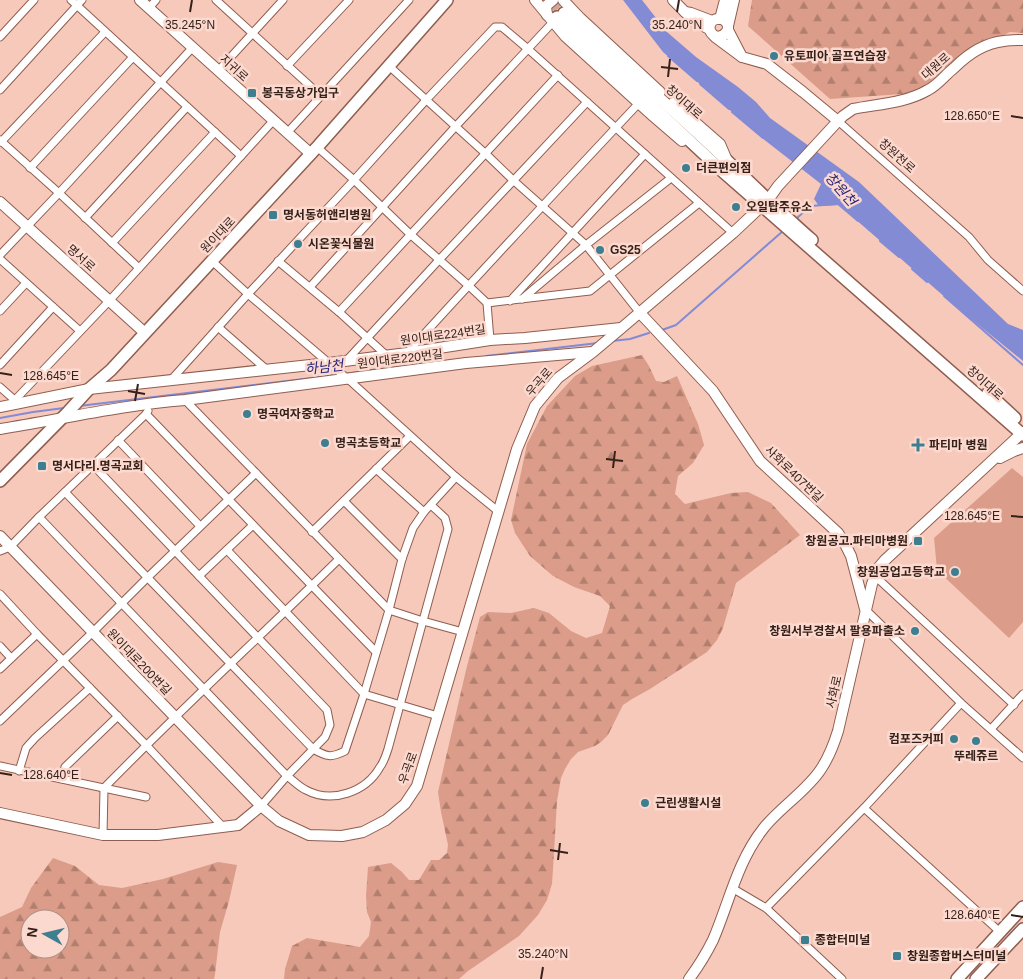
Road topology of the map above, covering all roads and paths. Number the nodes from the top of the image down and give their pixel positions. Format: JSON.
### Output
{"nodes":[{"id":1,"x":34,"y":0,"type":"edge"},
{"id":2,"x":71,"y":0,"type":"edge"},
{"id":3,"x":140,"y":0,"type":"edge"},
{"id":4,"x":283,"y":0,"type":"edge"},
{"id":5,"x":349,"y":0,"type":"edge"},
{"id":6,"x":409,"y":0,"type":"edge"},
{"id":7,"x":447,"y":0,"type":"edge"},
{"id":8,"x":535,"y":0,"type":"edge"},
{"id":9,"x":553,"y":0,"type":"tunnel mouth"},
{"id":10,"x":673,"y":0,"type":"edge"},
{"id":11,"x":725,"y":0,"type":"edge"},
{"id":12,"x":734,"y":0,"type":"edge"},
{"id":13,"x":218,"y":1,"type":"edge"},
{"id":14,"x":80,"y":3,"type":"edge"},
{"id":15,"x":153,"y":4,"type":"edge"},
{"id":16,"x":556,"y":13,"type":"edge"},
{"id":17,"x":714,"y":26,"type":"junction"},
{"id":18,"x":728,"y":28,"type":"junction"},
{"id":19,"x":105,"y":32,"type":"junction"},
{"id":20,"x":252,"y":33,"type":"junction"},
{"id":21,"x":0,"y":37,"type":"edge"},
{"id":22,"x":1023,"y":40,"type":"edge"},
{"id":23,"x":192,"y":47,"type":"junction"},
{"id":24,"x":528,"y":49,"type":"junction"},
{"id":25,"x":132,"y":57,"type":"junction"},
{"id":26,"x":742,"y":57,"type":"junction"},
{"id":27,"x":287,"y":66,"type":"junction"},
{"id":28,"x":389,"y":66,"type":"junction"},
{"id":29,"x":218,"y":71,"type":"junction"},
{"id":30,"x":558,"y":75,"type":"junction"},
{"id":31,"x":161,"y":82,"type":"junction"},
{"id":32,"x":0,"y":90,"type":"edge"},
{"id":33,"x":321,"y":96,"type":"junction"},
{"id":34,"x":427,"y":99,"type":"junction"},
{"id":35,"x":587,"y":102,"type":"junction"},
{"id":36,"x":639,"y":103,"type":"junction"},
{"id":37,"x":187,"y":107,"type":"junction"},
{"id":38,"x":273,"y":121,"type":"junction"},
{"id":39,"x":834,"y":125,"type":"junction"},
{"id":40,"x":456,"y":126,"type":"junction"},
{"id":41,"x":616,"y":128,"type":"junction"},
{"id":42,"x":214,"y":132,"type":"junction"},
{"id":43,"x":287,"y":133,"type":"junction"},
{"id":44,"x":1,"y":141,"type":"edge"},
{"id":45,"x":314,"y":151,"type":"junction"},
{"id":46,"x":486,"y":154,"type":"junction"},
{"id":47,"x":645,"y":154,"type":"junction"},
{"id":48,"x":241,"y":156,"type":"junction"},
{"id":49,"x":30,"y":168,"type":"junction"},
{"id":50,"x":721,"y":170,"type":"junction"},
{"id":51,"x":671,"y":178,"type":"junction"},
{"id":52,"x":354,"y":180,"type":"junction"},
{"id":53,"x":514,"y":180,"type":"junction"},
{"id":54,"x":59,"y":193,"type":"junction"},
{"id":55,"x":0,"y":202,"type":"edge"},
{"id":56,"x":699,"y":203,"type":"junction"},
{"id":57,"x":764,"y":203,"type":"junction"},
{"id":58,"x":544,"y":206,"type":"junction"},
{"id":59,"x":383,"y":207,"type":"junction"},
{"id":60,"x":85,"y":218,"type":"junction"},
{"id":61,"x":27,"y":226,"type":"junction"},
{"id":62,"x":794,"y":230,"type":"junction"},
{"id":63,"x":572,"y":232,"type":"junction"},
{"id":64,"x":733,"y":233,"type":"junction"},
{"id":65,"x":410,"y":234,"type":"junction"},
{"id":66,"x":112,"y":243,"type":"junction"},
{"id":67,"x":586,"y":245,"type":"junction"},
{"id":68,"x":0,"y":254,"type":"edge"},
{"id":69,"x":0,"y":259,"type":"edge"},
{"id":70,"x":278,"y":260,"type":"junction"},
{"id":71,"x":439,"y":260,"type":"junction"},
{"id":72,"x":212,"y":261,"type":"junction"},
{"id":73,"x":139,"y":268,"type":"junction"},
{"id":74,"x":610,"y":275,"type":"junction"},
{"id":75,"x":26,"y":282,"type":"junction"},
{"id":76,"x":468,"y":286,"type":"junction"},
{"id":77,"x":310,"y":287,"type":"junction"},
{"id":78,"x":1023,"y":291,"type":"edge"},
{"id":79,"x":248,"y":294,"type":"junction"},
{"id":80,"x":522,"y":299,"type":"junction"},
{"id":81,"x":110,"y":300,"type":"junction"},
{"id":82,"x":510,"y":301,"type":"junction"},
{"id":83,"x":487,"y":303,"type":"junction"},
{"id":84,"x":53,"y":307,"type":"junction"},
{"id":85,"x":0,"y":310,"type":"edge"},
{"id":86,"x":339,"y":312,"type":"junction"},
{"id":87,"x":640,"y":313,"type":"junction"},
{"id":88,"x":218,"y":327,"type":"junction"},
{"id":89,"x":620,"y":330,"type":"junction"},
{"id":90,"x":80,"y":331,"type":"junction"},
{"id":91,"x":145,"y":333,"type":"junction"},
{"id":92,"x":368,"y":338,"type":"junction"},
{"id":93,"x":490,"y":340,"type":"junction"},
{"id":94,"x":595,"y":350,"type":"junction"},
{"id":95,"x":407,"y":353,"type":"junction"},
{"id":96,"x":386,"y":355,"type":"junction"},
{"id":97,"x":347,"y":360,"type":"junction"},
{"id":98,"x":330,"y":364,"type":"junction"},
{"id":99,"x":0,"y":365,"type":"edge"},
{"id":100,"x":267,"y":370,"type":"junction"},
{"id":101,"x":346,"y":378,"type":"junction"},
{"id":102,"x":171,"y":381,"type":"junction"},
{"id":103,"x":0,"y":387,"type":"edge"},
{"id":104,"x":87,"y":391,"type":"junction"},
{"id":105,"x":185,"y":400,"type":"junction"},
{"id":106,"x":17,"y":402,"type":"junction"},
{"id":107,"x":151,"y":403,"type":"junction"},
{"id":108,"x":0,"y":407,"type":"edge"},
{"id":109,"x":146,"y":414,"type":"junction"},
{"id":110,"x":65,"y":415,"type":"junction"},
{"id":111,"x":1010,"y":423,"type":"junction"},
{"id":112,"x":0,"y":429,"type":"edge"},
{"id":113,"x":1023,"y":431,"type":"edge"},
{"id":114,"x":410,"y":436,"type":"junction"},
{"id":115,"x":118,"y":440,"type":"junction"},
{"id":116,"x":1023,"y":448,"type":"edge"},
{"id":117,"x":988,"y":464,"type":"junction"},
{"id":118,"x":93,"y":465,"type":"junction"},
{"id":119,"x":376,"y":469,"type":"junction"},
{"id":120,"x":256,"y":474,"type":"junction"},
{"id":121,"x":456,"y":477,"type":"junction"},
{"id":122,"x":0,"y":481,"type":"edge"},
{"id":123,"x":65,"y":492,"type":"junction"},
{"id":124,"x":229,"y":500,"type":"junction"},
{"id":125,"x":344,"y":501,"type":"junction"},
{"id":126,"x":431,"y":505,"type":"junction"},
{"id":127,"x":424,"y":512,"type":"junction"},
{"id":128,"x":499,"y":512,"type":"junction"},
{"id":129,"x":39,"y":517,"type":"junction"},
{"id":130,"x":253,"y":525,"type":"junction"},
{"id":131,"x":200,"y":526,"type":"junction"},
{"id":132,"x":312,"y":532,"type":"junction"},
{"id":133,"x":0,"y":536,"type":"edge"},
{"id":134,"x":10,"y":546,"type":"junction"},
{"id":135,"x":227,"y":550,"type":"junction"},
{"id":136,"x":0,"y":551,"type":"edge"},
{"id":137,"x":175,"y":551,"type":"junction"},
{"id":138,"x":339,"y":559,"type":"junction"},
{"id":139,"x":402,"y":559,"type":"junction"},
{"id":140,"x":148,"y":576,"type":"junction"},
{"id":141,"x":199,"y":576,"type":"junction"},
{"id":142,"x":875,"y":576,"type":"junction"},
{"id":143,"x":312,"y":585,"type":"junction"},
{"id":144,"x":0,"y":594,"type":"edge"},
{"id":145,"x":120,"y":603,"type":"junction"},
{"id":146,"x":388,"y":610,"type":"junction"},
{"id":147,"x":866,"y":610,"type":"junction"},
{"id":148,"x":285,"y":611,"type":"junction"},
{"id":149,"x":423,"y":622,"type":"junction"},
{"id":150,"x":92,"y":632,"type":"junction"},
{"id":151,"x":463,"y":632,"type":"junction"},
{"id":152,"x":37,"y":634,"type":"junction"},
{"id":153,"x":257,"y":637,"type":"junction"},
{"id":154,"x":0,"y":646,"type":"edge"},
{"id":155,"x":376,"y":652,"type":"junction"},
{"id":156,"x":11,"y":658,"type":"junction"},
{"id":157,"x":64,"y":660,"type":"junction"},
{"id":158,"x":230,"y":663,"type":"junction"},
{"id":159,"x":0,"y":669,"type":"edge"},
{"id":160,"x":90,"y":688,"type":"junction"},
{"id":161,"x":204,"y":690,"type":"junction"},
{"id":162,"x":364,"y":694,"type":"junction"},
{"id":163,"x":1023,"y":694,"type":"edge"},
{"id":164,"x":961,"y":703,"type":"junction"},
{"id":165,"x":400,"y":704,"type":"junction"},
{"id":166,"x":1014,"y":704,"type":"junction"},
{"id":167,"x":118,"y":716,"type":"junction"},
{"id":168,"x":438,"y":716,"type":"junction"},
{"id":169,"x":174,"y":717,"type":"junction"},
{"id":170,"x":0,"y":721,"type":"edge"},
{"id":171,"x":991,"y":729,"type":"junction"},
{"id":172,"x":146,"y":745,"type":"junction"},
{"id":173,"x":313,"y":749,"type":"junction"},
{"id":174,"x":1022,"y":757,"type":"edge"},
{"id":175,"x":0,"y":766,"type":"edge"},
{"id":176,"x":19,"y":771,"type":"junction"},
{"id":177,"x":287,"y":776,"type":"junction"},
{"id":178,"x":62,"y":779,"type":"junction"},
{"id":179,"x":104,"y":788,"type":"junction"},
{"id":180,"x":146,"y":797,"type":"dead end"},
{"id":181,"x":260,"y":806,"type":"junction"},
{"id":182,"x":864,"y":808,"type":"junction"},
{"id":183,"x":0,"y":813,"type":"edge"},
{"id":184,"x":223,"y":827,"type":"junction"},
{"id":185,"x":103,"y":835,"type":"junction"},
{"id":186,"x":732,"y":888,"type":"junction"},
{"id":187,"x":1023,"y":907,"type":"edge"},
{"id":188,"x":766,"y":908,"type":"junction"},
{"id":189,"x":1023,"y":929,"type":"edge"},
{"id":190,"x":1000,"y":932,"type":"junction"},
{"id":191,"x":689,"y":979,"type":"edge"},
{"id":192,"x":842,"y":979,"type":"edge"},
{"id":193,"x":957,"y":979,"type":"edge"},
{"id":194,"x":976,"y":979,"type":"edge"}],
"edges":[{"from":1,"to":21,"type":"street"},
{"from":2,"to":14,"type":"street"},
{"from":3,"to":15,"type":"street","name":"지귀로"},
{"from":4,"to":20,"type":"street"},
{"from":5,"to":27,"type":"street"},
{"from":6,"to":33,"type":"street"},
{"from":7,"to":28,"type":"main road","name":"원이대로"},
{"from":8,"to":16,"type":"street"},
{"from":9,"to":16,"type":"street"},
{"from":10,"to":17,"type":"street"},
{"from":11,"to":17,"type":"street"},
{"from":12,"to":18,"type":"street"},
{"from":13,"to":20,"type":"street"},
{"from":14,"to":19,"type":"street"},
{"from":14,"to":32,"type":"street"},
{"from":15,"to":23,"type":"street","name":"지귀로"},
{"from":16,"to":24,"type":"street"},
{"from":16,"to":36,"type":"street"},
{"from":16,"to":50,"type":"main road","name":"창이대로"},
{"from":16,"to":57,"type":"main road","name":"창이대로"},
{"from":17,"to":18,"type":"street"},
{"from":17,"to":18,"type":"street"},
{"from":17,"to":26,"type":"street"},
{"from":18,"to":26,"type":"street"},
{"from":19,"to":25,"type":"street"},
{"from":19,"to":44,"type":"street"},
{"from":20,"to":27,"type":"street"},
{"from":20,"to":29,"type":"street"},
{"from":22,"to":39,"type":"street","name":"대원로"},
{"from":23,"to":29,"type":"street","name":"지귀로"},
{"from":23,"to":31,"type":"street"},
{"from":24,"to":30,"type":"street"},
{"from":24,"to":34,"type":"street"},
{"from":24,"to":40,"type":"street"},
{"from":25,"to":31,"type":"street"},
{"from":25,"to":49,"type":"street"},
{"from":26,"to":39,"type":"street","name":"창원천로"},
{"from":27,"to":33,"type":"street"},
{"from":28,"to":34,"type":"street"},
{"from":28,"to":45,"type":"main road","name":"원이대로"},
{"from":29,"to":38,"type":"street","name":"지귀로"},
{"from":30,"to":35,"type":"street"},
{"from":30,"to":46,"type":"street"},
{"from":31,"to":37,"type":"street"},
{"from":31,"to":54,"type":"street"},
{"from":33,"to":43,"type":"street"},
{"from":34,"to":40,"type":"street"},
{"from":34,"to":52,"type":"street"},
{"from":35,"to":41,"type":"street"},
{"from":35,"to":53,"type":"street"},
{"from":36,"to":41,"type":"street"},
{"from":36,"to":50,"type":"street"},
{"from":37,"to":42,"type":"street"},
{"from":37,"to":60,"type":"street"},
{"from":38,"to":43,"type":"street","name":"지귀로"},
{"from":38,"to":48,"type":"street"},
{"from":39,"to":57,"type":"street","name":"대원로"},
{"from":39,"to":78,"type":"street","name":"창원천로"},
{"from":40,"to":46,"type":"street"},
{"from":40,"to":59,"type":"street"},
{"from":41,"to":47,"type":"street"},
{"from":41,"to":58,"type":"street"},
{"from":42,"to":48,"type":"street"},
{"from":42,"to":66,"type":"street"},
{"from":43,"to":45,"type":"street","name":"지귀로"},
{"from":44,"to":49,"type":"street"},
{"from":45,"to":52,"type":"street"},
{"from":45,"to":72,"type":"main road","name":"원이대로"},
{"from":46,"to":53,"type":"street"},
{"from":46,"to":65,"type":"street"},
{"from":47,"to":51,"type":"street"},
{"from":47,"to":63,"type":"street"},
{"from":48,"to":73,"type":"street"},
{"from":49,"to":54,"type":"street"},
{"from":50,"to":57,"type":"main road","name":"창이대로"},
{"from":51,"to":56,"type":"street"},
{"from":51,"to":67,"type":"street"},
{"from":52,"to":59,"type":"street"},
{"from":52,"to":70,"type":"street"},
{"from":53,"to":58,"type":"street"},
{"from":53,"to":71,"type":"street"},
{"from":54,"to":60,"type":"street"},
{"from":54,"to":61,"type":"street"},
{"from":55,"to":61,"type":"street","name":"명서로"},
{"from":56,"to":64,"type":"street"},
{"from":56,"to":74,"type":"street"},
{"from":57,"to":62,"type":"main road","name":"창이대로"},
{"from":57,"to":64,"type":"street"},
{"from":58,"to":63,"type":"street"},
{"from":58,"to":76,"type":"street"},
{"from":59,"to":65,"type":"street"},
{"from":59,"to":77,"type":"street"},
{"from":60,"to":66,"type":"street"},
{"from":61,"to":68,"type":"street"},
{"from":61,"to":81,"type":"street","name":"명서로"},
{"from":62,"to":111,"type":"main road","name":"창이대로"},
{"from":62,"to":113,"type":"main road","name":"창이대로"},
{"from":63,"to":67,"type":"street"},
{"from":63,"to":82,"type":"street"},
{"from":64,"to":87,"type":"street"},
{"from":65,"to":71,"type":"street"},
{"from":65,"to":86,"type":"street"},
{"from":66,"to":73,"type":"street"},
{"from":67,"to":74,"type":"street"},
{"from":67,"to":80,"type":"street"},
{"from":69,"to":75,"type":"street"},
{"from":70,"to":77,"type":"street"},
{"from":70,"to":79,"type":"street"},
{"from":71,"to":76,"type":"street"},
{"from":71,"to":92,"type":"street"},
{"from":72,"to":79,"type":"street"},
{"from":72,"to":91,"type":"main road","name":"원이대로"},
{"from":73,"to":81,"type":"street"},
{"from":74,"to":80,"type":"street"},
{"from":74,"to":87,"type":"street"},
{"from":75,"to":84,"type":"street"},
{"from":75,"to":85,"type":"street"},
{"from":76,"to":83,"type":"street"},
{"from":76,"to":95,"type":"street"},
{"from":77,"to":86,"type":"street"},
{"from":79,"to":88,"type":"street"},
{"from":79,"to":98,"type":"street"},
{"from":80,"to":82,"type":"street"},
{"from":81,"to":90,"type":"street"},
{"from":81,"to":91,"type":"street","name":"명서로"},
{"from":82,"to":83,"type":"street"},
{"from":83,"to":93,"type":"street"},
{"from":84,"to":90,"type":"street"},
{"from":84,"to":99,"type":"street"},
{"from":86,"to":92,"type":"street"},
{"from":87,"to":89,"type":"street"},
{"from":87,"to":147,"type":"street","name":"사화로407번길"},
{"from":88,"to":100,"type":"street"},
{"from":88,"to":102,"type":"street"},
{"from":89,"to":93,"type":"street","name":"원이대로224번길"},
{"from":89,"to":94,"type":"street","name":"우곡로"},
{"from":90,"to":106,"type":"street"},
{"from":91,"to":104,"type":"main road","name":"원이대로"},
{"from":92,"to":96,"type":"street"},
{"from":92,"to":97,"type":"street"},
{"from":93,"to":95,"type":"street","name":"원이대로224번길"},
{"from":94,"to":101,"type":"street","name":"원이대로220번길"},
{"from":94,"to":128,"type":"street","name":"우곡로"},
{"from":95,"to":96,"type":"street","name":"원이대로224번길"},
{"from":96,"to":97,"type":"street","name":"원이대로224번길"},
{"from":97,"to":98,"type":"street","name":"원이대로224번길"},
{"from":98,"to":100,"type":"street","name":"원이대로224번길"},
{"from":98,"to":101,"type":"street"},
{"from":100,"to":102,"type":"street","name":"원이대로224번길"},
{"from":101,"to":105,"type":"street","name":"원이대로220번길"},
{"from":101,"to":114,"type":"street"},
{"from":102,"to":104,"type":"street","name":"원이대로224번길"},
{"from":103,"to":106,"type":"street"},
{"from":104,"to":106,"type":"street","name":"원이대로224번길"},
{"from":104,"to":110,"type":"main road","name":"원이대로"},
{"from":105,"to":107,"type":"street","name":"원이대로220번길"},
{"from":105,"to":120,"type":"street"},
{"from":106,"to":108,"type":"street","name":"원이대로224번길"},
{"from":107,"to":109,"type":"street"},
{"from":107,"to":110,"type":"street","name":"원이대로220번길"},
{"from":109,"to":115,"type":"street"},
{"from":109,"to":124,"type":"street"},
{"from":110,"to":112,"type":"street","name":"원이대로220번길"},
{"from":110,"to":122,"type":"main road","name":"원이대로"},
{"from":111,"to":113,"type":"main road","name":"창이대로"},
{"from":111,"to":117,"type":"street"},
{"from":113,"to":117,"type":"street","name":"사화로"},
{"from":114,"to":119,"type":"street"},
{"from":114,"to":121,"type":"street"},
{"from":115,"to":118,"type":"street"},
{"from":115,"to":131,"type":"street"},
{"from":116,"to":117,"type":"street"},
{"from":117,"to":142,"type":"street","name":"사화로"},
{"from":118,"to":123,"type":"street"},
{"from":118,"to":137,"type":"street"},
{"from":119,"to":125,"type":"street"},
{"from":119,"to":127,"type":"street"},
{"from":120,"to":124,"type":"street"},
{"from":120,"to":132,"type":"street"},
{"from":121,"to":126,"type":"street"},
{"from":121,"to":128,"type":"street"},
{"from":123,"to":129,"type":"street"},
{"from":123,"to":140,"type":"street"},
{"from":124,"to":130,"type":"street"},
{"from":124,"to":131,"type":"street"},
{"from":125,"to":132,"type":"street"},
{"from":125,"to":139,"type":"street"},
{"from":126,"to":127,"type":"street"},
{"from":126,"to":149,"type":"street"},
{"from":127,"to":139,"type":"street"},
{"from":128,"to":151,"type":"street","name":"우곡로"},
{"from":129,"to":134,"type":"street"},
{"from":129,"to":145,"type":"street"},
{"from":130,"to":135,"type":"street"},
{"from":130,"to":141,"type":"street"},
{"from":130,"to":143,"type":"street"},
{"from":131,"to":137,"type":"street"},
{"from":132,"to":138,"type":"street"},
{"from":133,"to":134,"type":"street","name":"원이대로200번길"},
{"from":134,"to":136,"type":"street"},
{"from":134,"to":150,"type":"street","name":"원이대로200번길"},
{"from":135,"to":141,"type":"street"},
{"from":135,"to":148,"type":"street"},
{"from":137,"to":140,"type":"street"},
{"from":137,"to":141,"type":"street"},
{"from":138,"to":143,"type":"street"},
{"from":138,"to":146,"type":"street"},
{"from":139,"to":146,"type":"street"},
{"from":140,"to":145,"type":"street"},
{"from":140,"to":158,"type":"street"},
{"from":141,"to":153,"type":"street"},
{"from":142,"to":147,"type":"street","name":"사화로"},
{"from":142,"to":166,"type":"street"},
{"from":143,"to":148,"type":"street"},
{"from":143,"to":155,"type":"street"},
{"from":144,"to":152,"type":"street"},
{"from":145,"to":150,"type":"street"},
{"from":145,"to":161,"type":"street"},
{"from":146,"to":149,"type":"street"},
{"from":146,"to":155,"type":"street"},
{"from":147,"to":164,"type":"street"},
{"from":147,"to":186,"type":"street","name":"사화로"},
{"from":148,"to":153,"type":"street"},
{"from":148,"to":162,"type":"street"},
{"from":149,"to":151,"type":"street"},
{"from":149,"to":165,"type":"street"},
{"from":150,"to":157,"type":"street"},
{"from":150,"to":169,"type":"street","name":"원이대로200번길"},
{"from":151,"to":168,"type":"street","name":"우곡로"},
{"from":152,"to":156,"type":"street"},
{"from":152,"to":157,"type":"street"},
{"from":153,"to":158,"type":"street"},
{"from":153,"to":173,"type":"street"},
{"from":154,"to":156,"type":"street"},
{"from":155,"to":162,"type":"street"},
{"from":156,"to":159,"type":"street"},
{"from":157,"to":160,"type":"street"},
{"from":157,"to":170,"type":"street"},
{"from":158,"to":161,"type":"street"},
{"from":158,"to":173,"type":"street"},
{"from":160,"to":167,"type":"street"},
{"from":160,"to":176,"type":"street"},
{"from":161,"to":169,"type":"street"},
{"from":161,"to":177,"type":"street"},
{"from":162,"to":165,"type":"street"},
{"from":162,"to":173,"type":"street"},
{"from":163,"to":166,"type":"street"},
{"from":164,"to":171,"type":"street"},
{"from":164,"to":182,"type":"street"},
{"from":165,"to":168,"type":"street"},
{"from":165,"to":177,"type":"street"},
{"from":166,"to":171,"type":"street"},
{"from":167,"to":172,"type":"street"},
{"from":167,"to":178,"type":"street"},
{"from":168,"to":181,"type":"street","name":"우곡로"},
{"from":169,"to":172,"type":"street"},
{"from":169,"to":181,"type":"street","name":"원이대로200번길"},
{"from":171,"to":174,"type":"street"},
{"from":172,"to":179,"type":"street"},
{"from":172,"to":184,"type":"street"},
{"from":173,"to":177,"type":"street"},
{"from":175,"to":176,"type":"street"},
{"from":176,"to":178,"type":"street"},
{"from":177,"to":181,"type":"street"},
{"from":178,"to":179,"type":"street"},
{"from":179,"to":180,"type":"street"},
{"from":179,"to":185,"type":"street"},
{"from":181,"to":184,"type":"street"},
{"from":182,"to":188,"type":"street"},
{"from":182,"to":190,"type":"street"},
{"from":183,"to":185,"type":"street"},
{"from":184,"to":185,"type":"street"},
{"from":186,"to":188,"type":"street"},
{"from":186,"to":191,"type":"street","name":"사화로"},
{"from":187,"to":190,"type":"main road"},
{"from":188,"to":192,"type":"street"},
{"from":189,"to":194,"type":"main road"},
{"from":190,"to":193,"type":"main road"}]}
